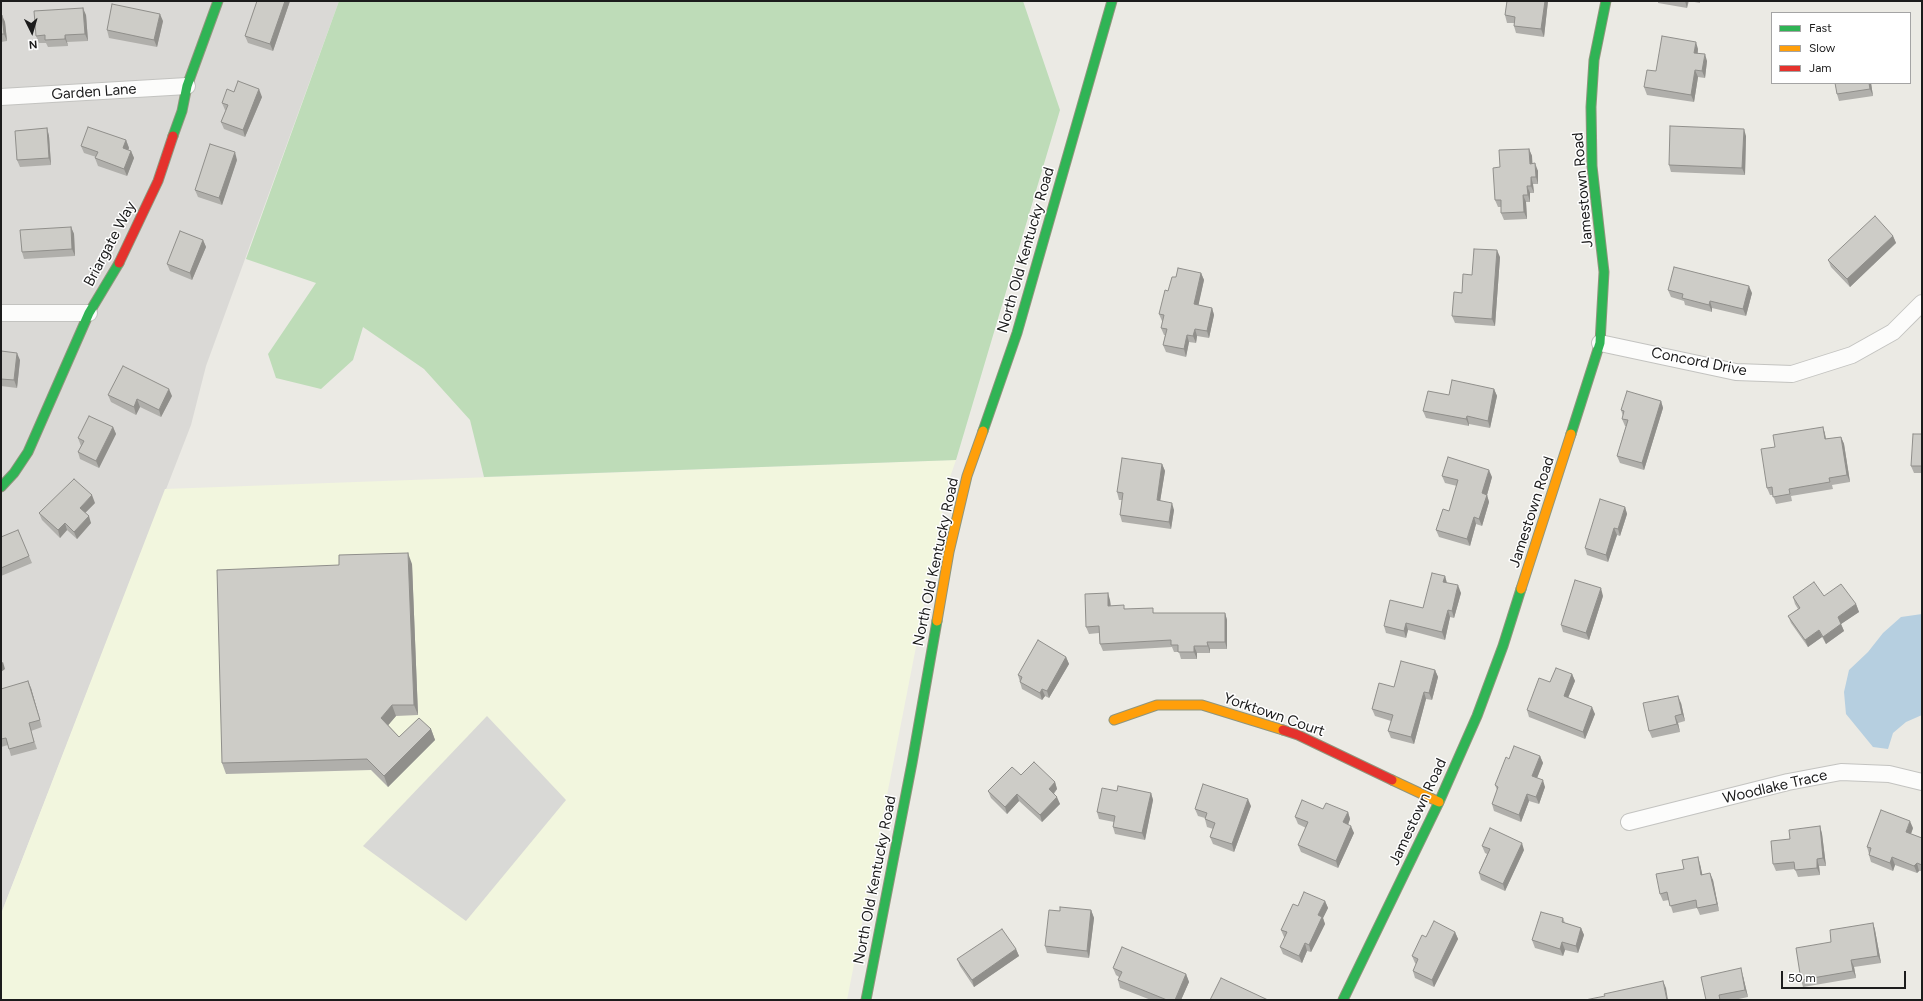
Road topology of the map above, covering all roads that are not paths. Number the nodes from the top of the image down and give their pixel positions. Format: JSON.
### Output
{"nodes":[{"id":1,"x":218,"y":1,"type":"edge"},
{"id":2,"x":1112,"y":1,"type":"edge"},
{"id":3,"x":1606,"y":1,"type":"edge"},
{"id":4,"x":187,"y":86,"type":"junction"},
{"id":5,"x":1,"y":97,"type":"edge"},
{"id":6,"x":1922,"y":303,"type":"edge"},
{"id":7,"x":1,"y":313,"type":"edge"},
{"id":8,"x":89,"y":313,"type":"junction"},
{"id":9,"x":1600,"y":343,"type":"junction"},
{"id":10,"x":1,"y":487,"type":"edge"},
{"id":11,"x":1114,"y":720,"type":"dead end"},
{"id":12,"x":1922,"y":782,"type":"edge"},
{"id":13,"x":1439,"y":802,"type":"junction"},
{"id":14,"x":1629,"y":822,"type":"dead end"},
{"id":15,"x":866,"y":1000,"type":"edge"},
{"id":16,"x":1343,"y":1000,"type":"edge"}],
"edges":[{"from":1,"to":4,"type":"street","name":"Briargate Way"},
{"from":2,"to":15,"type":"street","name":"North Old Kentucky Road"},
{"from":3,"to":9,"type":"street","name":"Jamestown Road"},
{"from":4,"to":5,"type":"street","name":"Garden Lane"},
{"from":4,"to":8,"type":"street","name":"Briargate Way"},
{"from":6,"to":9,"type":"street","name":"Concord Drive"},
{"from":7,"to":8,"type":"street"},
{"from":8,"to":10,"type":"street","name":"Briargate Way"},
{"from":9,"to":13,"type":"street","name":"Jamestown Road"},
{"from":11,"to":13,"type":"street","name":"Yorktown Court"},
{"from":12,"to":14,"type":"street","name":"Woodlake Trace"},
{"from":13,"to":16,"type":"street","name":"Jamestown Road"}]}
